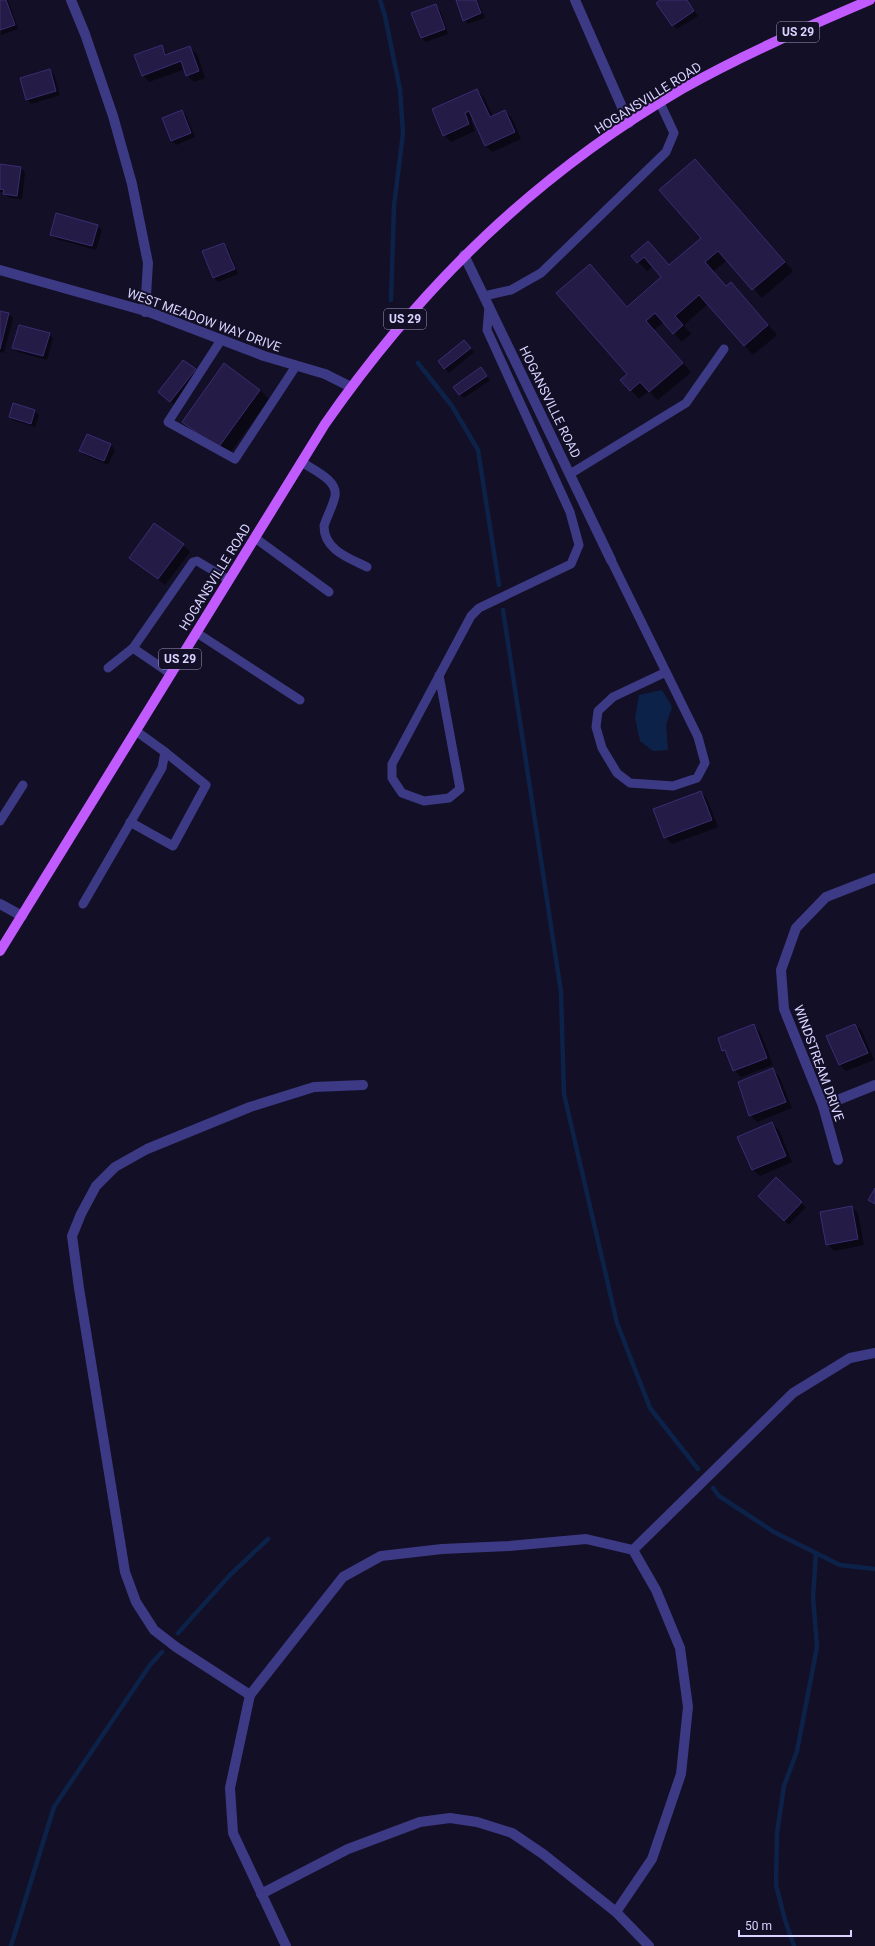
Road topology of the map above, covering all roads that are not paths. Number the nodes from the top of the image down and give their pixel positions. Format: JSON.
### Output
{"nodes":[{"id":1,"x":71,"y":0,"type":"edge"},
{"id":2,"x":575,"y":0,"type":"edge"},
{"id":3,"x":870,"y":0,"type":"edge"},
{"id":4,"x":660,"y":103,"type":"junction"},
{"id":5,"x":629,"y":123,"type":"junction"},
{"id":6,"x":464,"y":255,"type":"junction"},
{"id":7,"x":0,"y":270,"type":"edge"},
{"id":8,"x":484,"y":296,"type":"junction"},
{"id":9,"x":489,"y":306,"type":"junction"},
{"id":10,"x":144,"y":312,"type":"junction"},
{"id":11,"x":221,"y":340,"type":"junction"},
{"id":12,"x":724,"y":349,"type":"dead end"},
{"id":13,"x":296,"y":366,"type":"junction"},
{"id":14,"x":351,"y":386,"type":"junction"},
{"id":15,"x":302,"y":462,"type":"junction"},
{"id":16,"x":570,"y":474,"type":"junction"},
{"id":17,"x":254,"y":538,"type":"junction"},
{"id":18,"x":612,"y":560,"type":"joint"},
{"id":19,"x":367,"y":567,"type":"dead end"},
{"id":20,"x":229,"y":580,"type":"junction"},
{"id":21,"x":329,"y":592,"type":"dead end"},
{"id":22,"x":196,"y":633,"type":"junction"},
{"id":23,"x":133,"y":648,"type":"junction"},
{"id":24,"x":108,"y":668,"type":"dead end"},
{"id":25,"x":666,"y":672,"type":"junction"},
{"id":26,"x":171,"y":674,"type":"junction"},
{"id":27,"x":440,"y":675,"type":"junction"},
{"id":28,"x":300,"y":700,"type":"dead end"},
{"id":29,"x":136,"y":731,"type":"junction"},
{"id":30,"x":165,"y":752,"type":"junction"},
{"id":31,"x":23,"y":785,"type":"dead end"},
{"id":32,"x":0,"y":821,"type":"edge"},
{"id":33,"x":130,"y":822,"type":"junction"},
{"id":34,"x":875,"y":878,"type":"edge"},
{"id":35,"x":0,"y":904,"type":"edge"},
{"id":36,"x":83,"y":904,"type":"dead end"},
{"id":37,"x":22,"y":916,"type":"junction"},
{"id":38,"x":0,"y":951,"type":"edge"},
{"id":39,"x":363,"y":1085,"type":"dead end"},
{"id":40,"x":875,"y":1085,"type":"edge"},
{"id":41,"x":823,"y":1106,"type":"junction"},
{"id":42,"x":838,"y":1160,"type":"dead end"},
{"id":43,"x":875,"y":1353,"type":"edge"},
{"id":44,"x":633,"y":1550,"type":"junction"},
{"id":45,"x":250,"y":1695,"type":"junction"},
{"id":46,"x":261,"y":1894,"type":"junction"},
{"id":47,"x":616,"y":1912,"type":"junction"},
{"id":48,"x":286,"y":1946,"type":"edge"},
{"id":49,"x":649,"y":1946,"type":"edge"}],
"edges":[{"from":1,"to":10,"type":"street"},
{"from":2,"to":5,"type":"street"},
{"from":3,"to":4,"type":"main road","name":"HOGANSVILLE ROAD","number":"US 29"},
{"from":4,"to":5,"type":"main road","name":"HOGANSVILLE ROAD","number":"US 29"},
{"from":4,"to":8,"type":"lane"},
{"from":5,"to":6,"type":"main road","name":"HOGANSVILLE ROAD","number":"US 29"},
{"from":6,"to":8,"type":"street","name":"HOGANSVILLE ROAD"},
{"from":6,"to":14,"type":"main road","name":"HOGANSVILLE ROAD","number":"US 29"},
{"from":7,"to":10,"type":"street","name":"WEST MEADOW WAY DRIVE"},
{"from":8,"to":9,"type":"street","name":"HOGANSVILLE ROAD"},
{"from":9,"to":16,"type":"street","name":"HOGANSVILLE ROAD"},
{"from":9,"to":27,"type":"lane"},
{"from":10,"to":11,"type":"street","name":"WEST MEADOW WAY DRIVE"},
{"from":11,"to":13,"type":"street","name":"WEST MEADOW WAY DRIVE"},
{"from":11,"to":13,"type":"lane"},
{"from":12,"to":16,"type":"lane"},
{"from":13,"to":14,"type":"street","name":"WEST MEADOW WAY DRIVE"},
{"from":14,"to":15,"type":"main road","name":"HOGANSVILLE ROAD","number":"US 29"},
{"from":15,"to":17,"type":"main road","name":"HOGANSVILLE ROAD","number":"US 29"},
{"from":15,"to":19,"type":"lane"},
{"from":16,"to":18,"type":"street","name":"HOGANSVILLE ROAD"},
{"from":17,"to":20,"type":"main road","name":"HOGANSVILLE ROAD","number":"US 29"},
{"from":17,"to":21,"type":"lane"},
{"from":18,"to":25,"type":"lane"},
{"from":20,"to":22,"type":"main road","name":"HOGANSVILLE ROAD","number":"US 29"},
{"from":20,"to":23,"type":"lane"},
{"from":22,"to":26,"type":"main road","name":"HOGANSVILLE ROAD","number":"US 29"},
{"from":22,"to":28,"type":"lane"},
{"from":23,"to":24,"type":"lane"},
{"from":23,"to":26,"type":"lane"},
{"from":25,"to":25,"type":"lane"},
{"from":26,"to":29,"type":"main road","name":"HOGANSVILLE ROAD","number":"US 29"},
{"from":27,"to":27,"type":"lane"},
{"from":29,"to":30,"type":"lane"},
{"from":29,"to":37,"type":"main road","name":"HOGANSVILLE ROAD","number":"US 29"},
{"from":30,"to":33,"type":"lane"},
{"from":30,"to":33,"type":"lane"},
{"from":31,"to":32,"type":"lane"},
{"from":33,"to":36,"type":"lane"},
{"from":34,"to":41,"type":"street","name":"WINDSTREAM DRIVE"},
{"from":35,"to":37,"type":"street"},
{"from":37,"to":38,"type":"main road","name":"HOGANSVILLE ROAD","number":"US 29"},
{"from":39,"to":45,"type":"street"},
{"from":40,"to":41,"type":"street"},
{"from":41,"to":42,"type":"street","name":"WINDSTREAM DRIVE"},
{"from":43,"to":44,"type":"street"},
{"from":44,"to":45,"type":"street"},
{"from":44,"to":47,"type":"street"},
{"from":45,"to":46,"type":"street"},
{"from":46,"to":47,"type":"street"},
{"from":46,"to":48,"type":"street"},
{"from":47,"to":49,"type":"street"}]}
